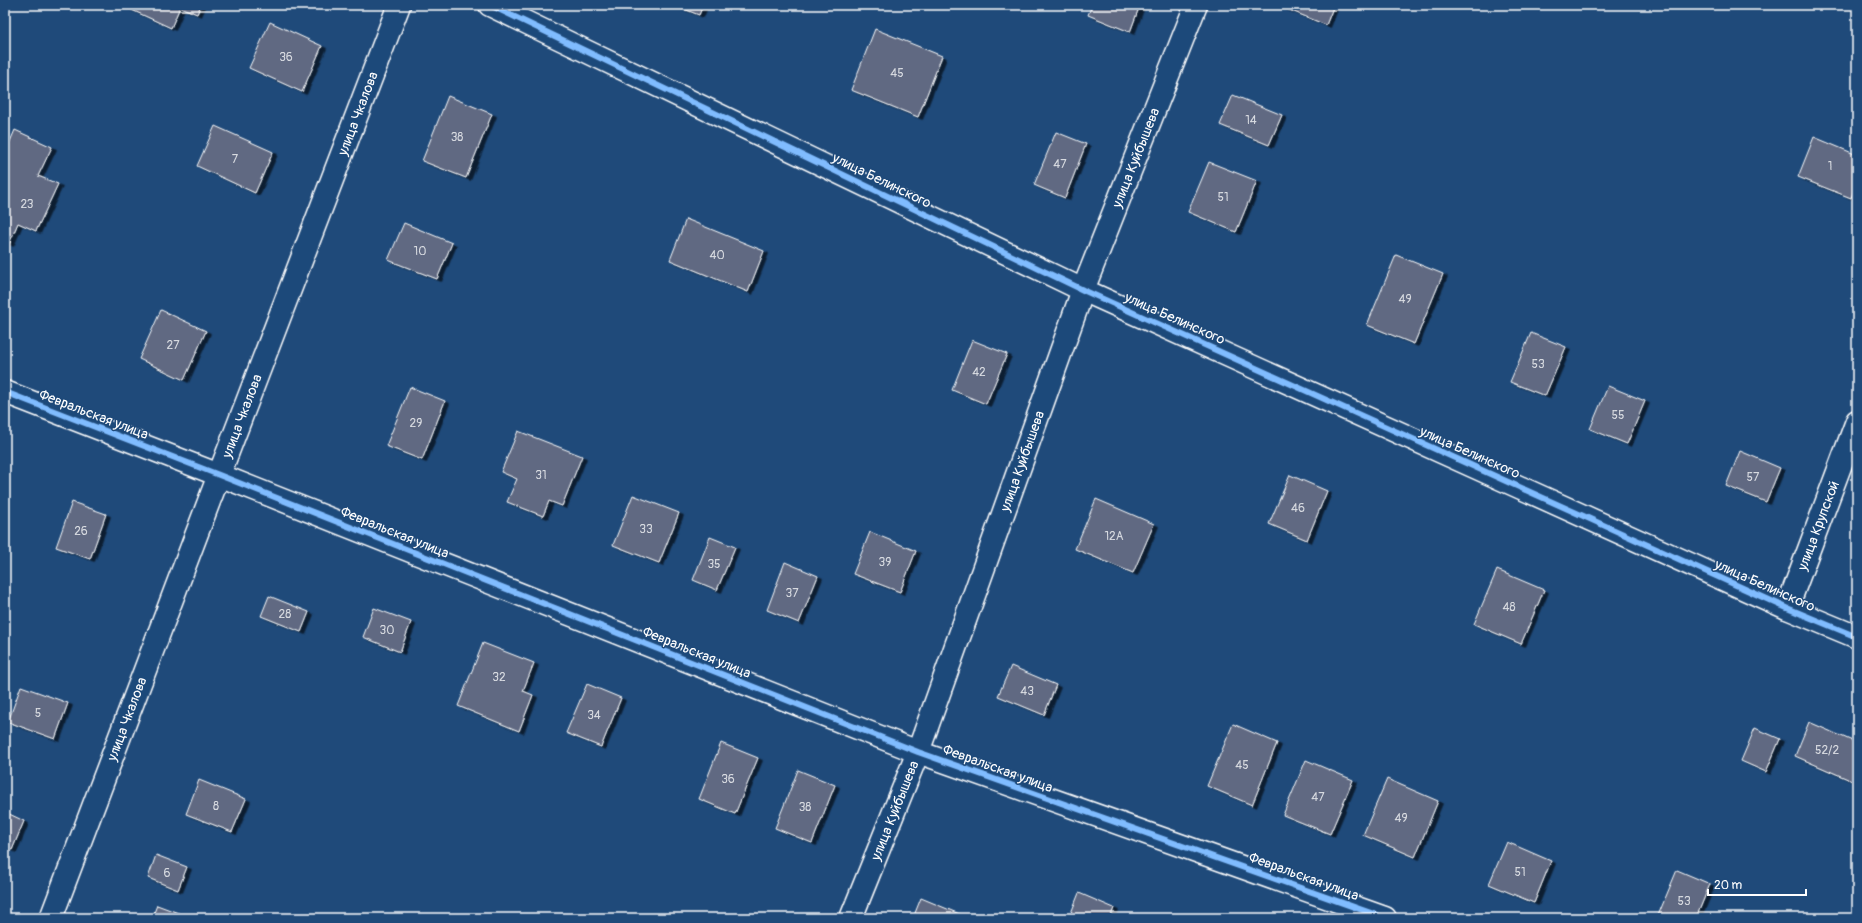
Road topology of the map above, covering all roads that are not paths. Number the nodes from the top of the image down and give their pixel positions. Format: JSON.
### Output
{"nodes":[{"id":1,"x":400,"y":5,"type":"edge"},
{"id":2,"x":490,"y":5,"type":"edge"},
{"id":3,"x":1196,"y":5,"type":"edge"},
{"id":4,"x":1083,"y":290,"type":"junction"},
{"id":5,"x":5,"y":392,"type":"edge"},
{"id":6,"x":1857,"y":421,"type":"edge"},
{"id":7,"x":219,"y":475,"type":"junction"},
{"id":8,"x":1787,"y":608,"type":"junction"},
{"id":9,"x":1857,"y":637,"type":"edge"},
{"id":10,"x":918,"y":752,"type":"junction"},
{"id":11,"x":51,"y":918,"type":"edge"},
{"id":12,"x":851,"y":918,"type":"edge"},
{"id":13,"x":1385,"y":918,"type":"edge"}],
"edges":[{"from":1,"to":7,"type":"street","name":"улица Чкалова"},
{"from":2,"to":4,"type":"street","name":"улица Белинского"},
{"from":3,"to":4,"type":"street","name":"улица Куйбышева"},
{"from":4,"to":8,"type":"street","name":"улица Белинского"},
{"from":4,"to":10,"type":"street","name":"улица Куйбышева"},
{"from":5,"to":7,"type":"street","name":"Февральская улица"},
{"from":6,"to":8,"type":"street","name":"улица Крупской"},
{"from":7,"to":10,"type":"street","name":"Февральская улица"},
{"from":7,"to":11,"type":"street","name":"улица Чкалова"},
{"from":8,"to":9,"type":"street","name":"улица Белинского"},
{"from":10,"to":12,"type":"street","name":"улица Куйбышева"},
{"from":10,"to":13,"type":"street","name":"Февральская улица"}]}
